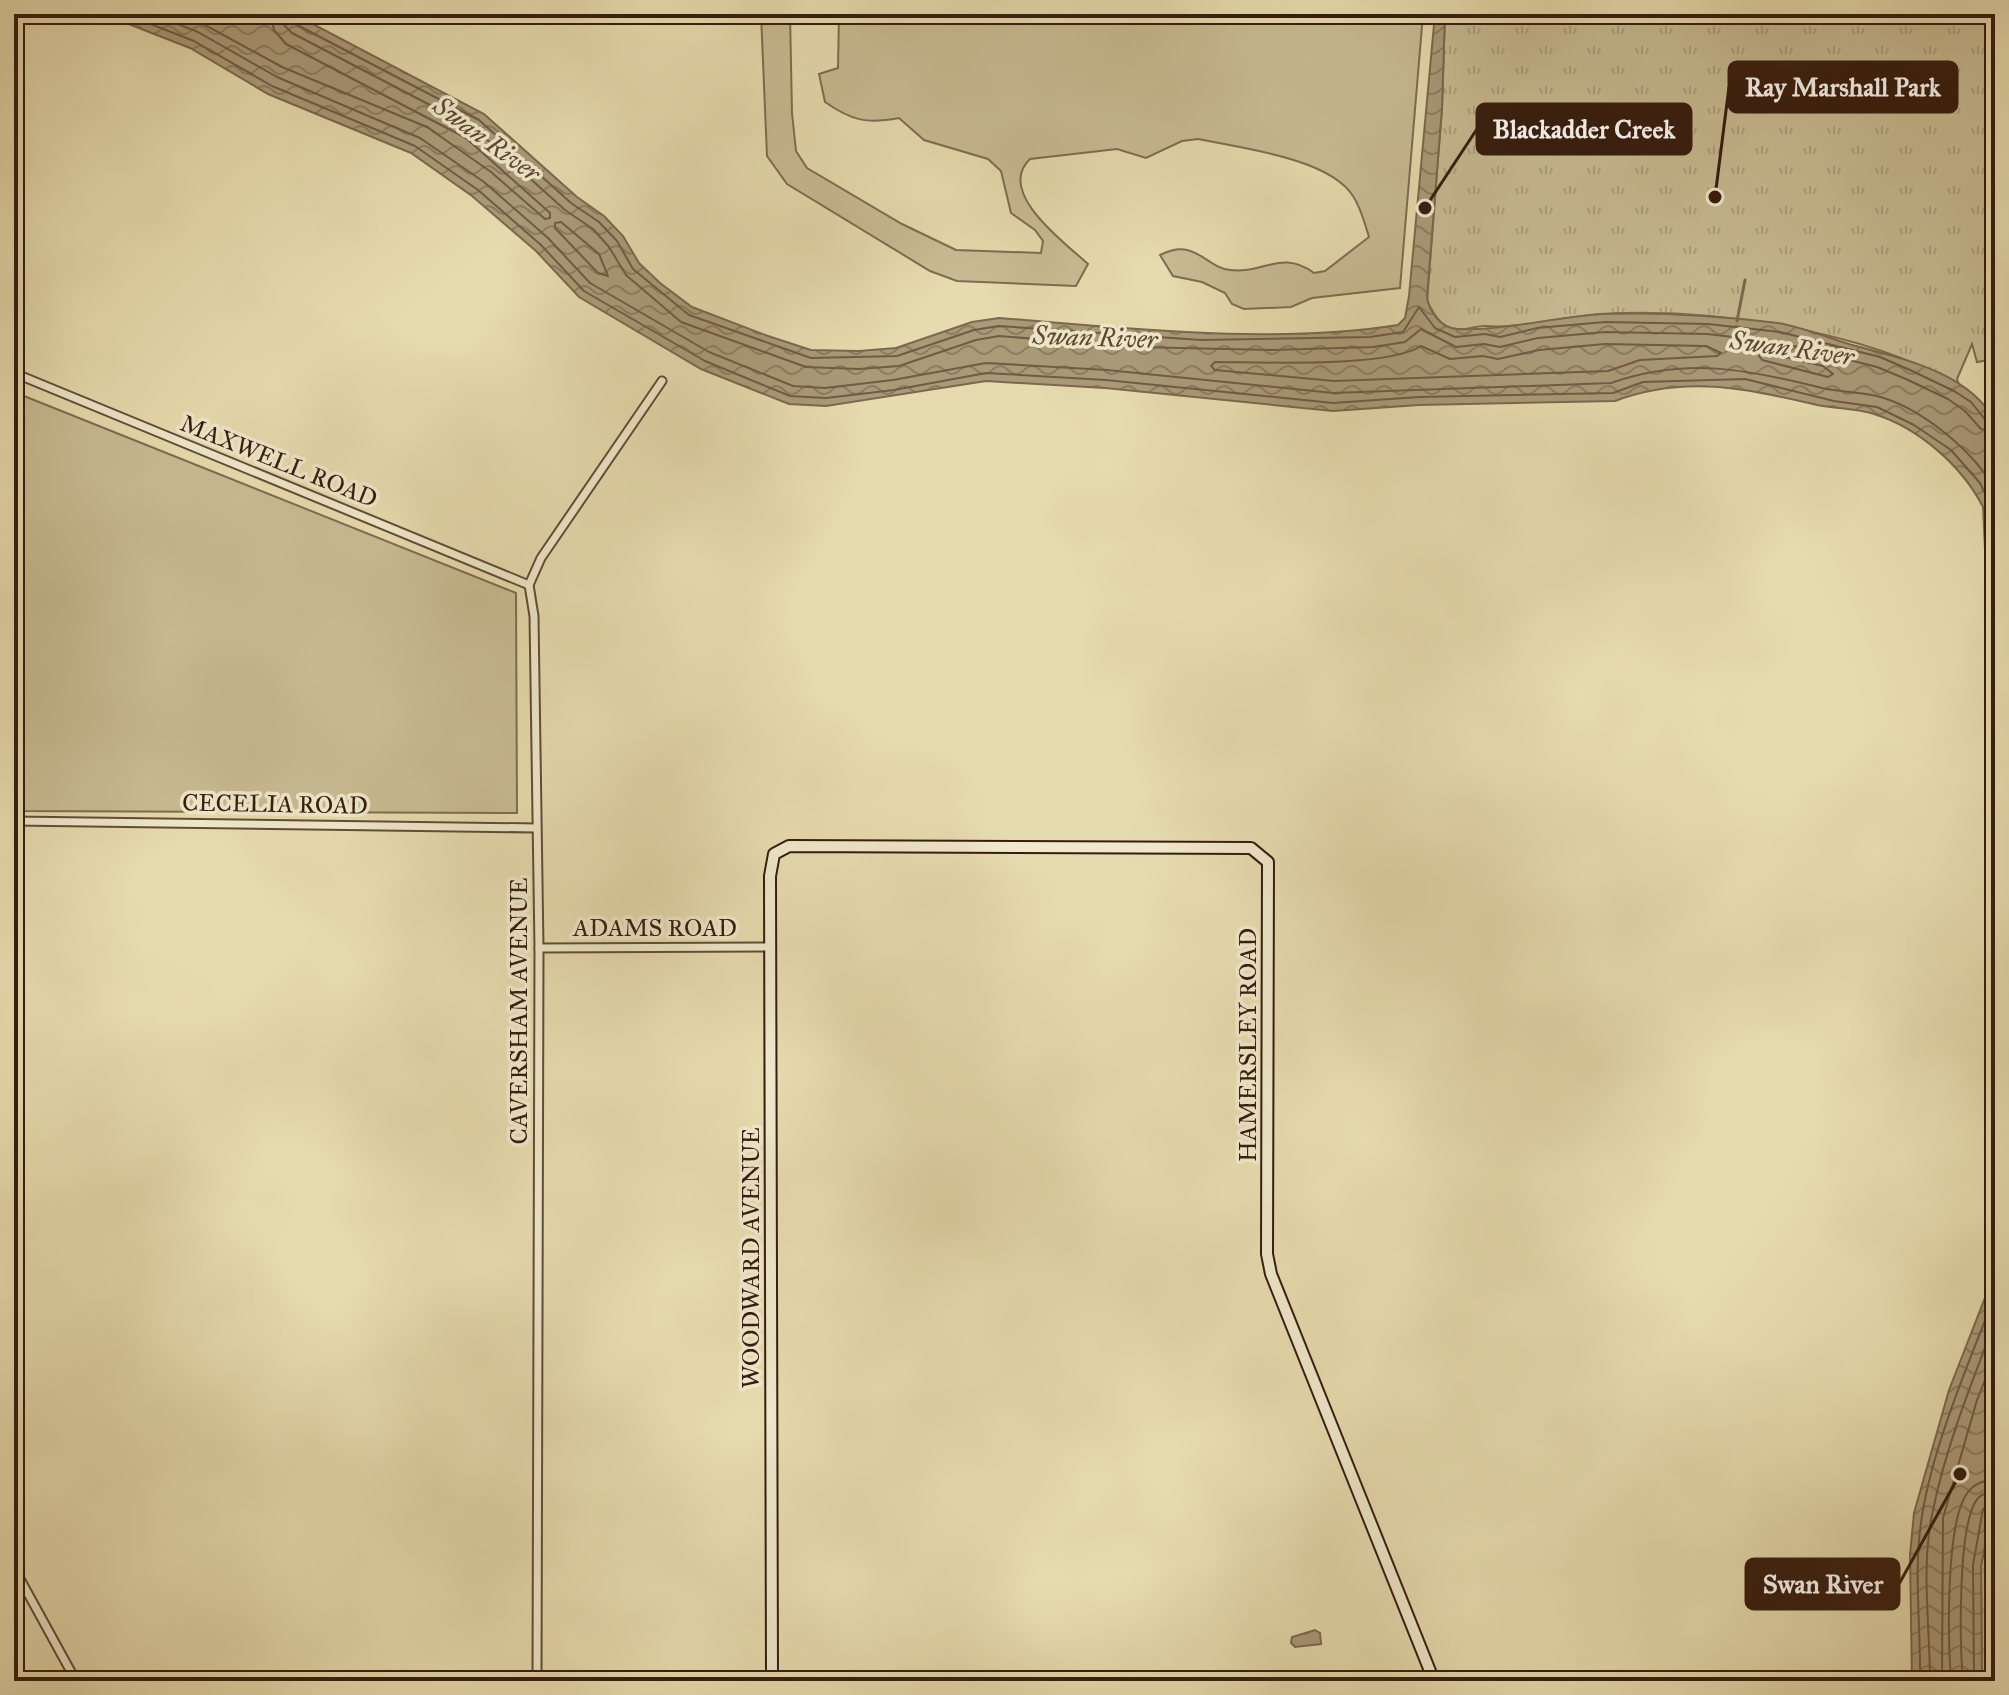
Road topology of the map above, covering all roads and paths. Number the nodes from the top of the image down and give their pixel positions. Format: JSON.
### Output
{"nodes":[{"id":1,"x":14,"y":373,"type":"edge"},
{"id":2,"x":662,"y":381,"type":"dead end"},
{"id":3,"x":529,"y":585,"type":"junction"},
{"id":4,"x":14,"y":821,"type":"edge"},
{"id":5,"x":536,"y":828,"type":"junction"},
{"id":6,"x":789,"y":846,"type":"joint"},
{"id":7,"x":770,"y":947,"type":"junction"},
{"id":8,"x":539,"y":948,"type":"junction"},
{"id":9,"x":14,"y":1568,"type":"edge"},
{"id":10,"x":76,"y":1681,"type":"edge"},
{"id":11,"x":537,"y":1681,"type":"edge"},
{"id":12,"x":772,"y":1681,"type":"edge"},
{"id":13,"x":1434,"y":1681,"type":"edge"}],
"edges":[{"from":1,"to":3,"type":"street","name":"MAXWELL ROAD"},
{"from":2,"to":3,"type":"street"},
{"from":3,"to":5,"type":"street","name":"CAVERSHAM AVENUE"},
{"from":4,"to":5,"type":"street","name":"CECELIA ROAD"},
{"from":5,"to":8,"type":"street","name":"CAVERSHAM AVENUE"},
{"from":6,"to":7,"type":"street","name":"WOODWARD AVENUE"},
{"from":6,"to":13,"type":"street","name":"HAMERSLEY ROAD"},
{"from":7,"to":8,"type":"street","name":"ADAMS ROAD"},
{"from":7,"to":12,"type":"street","name":"WOODWARD AVENUE"},
{"from":8,"to":11,"type":"street","name":"CAVERSHAM AVENUE"},
{"from":9,"to":10,"type":"street"}]}
